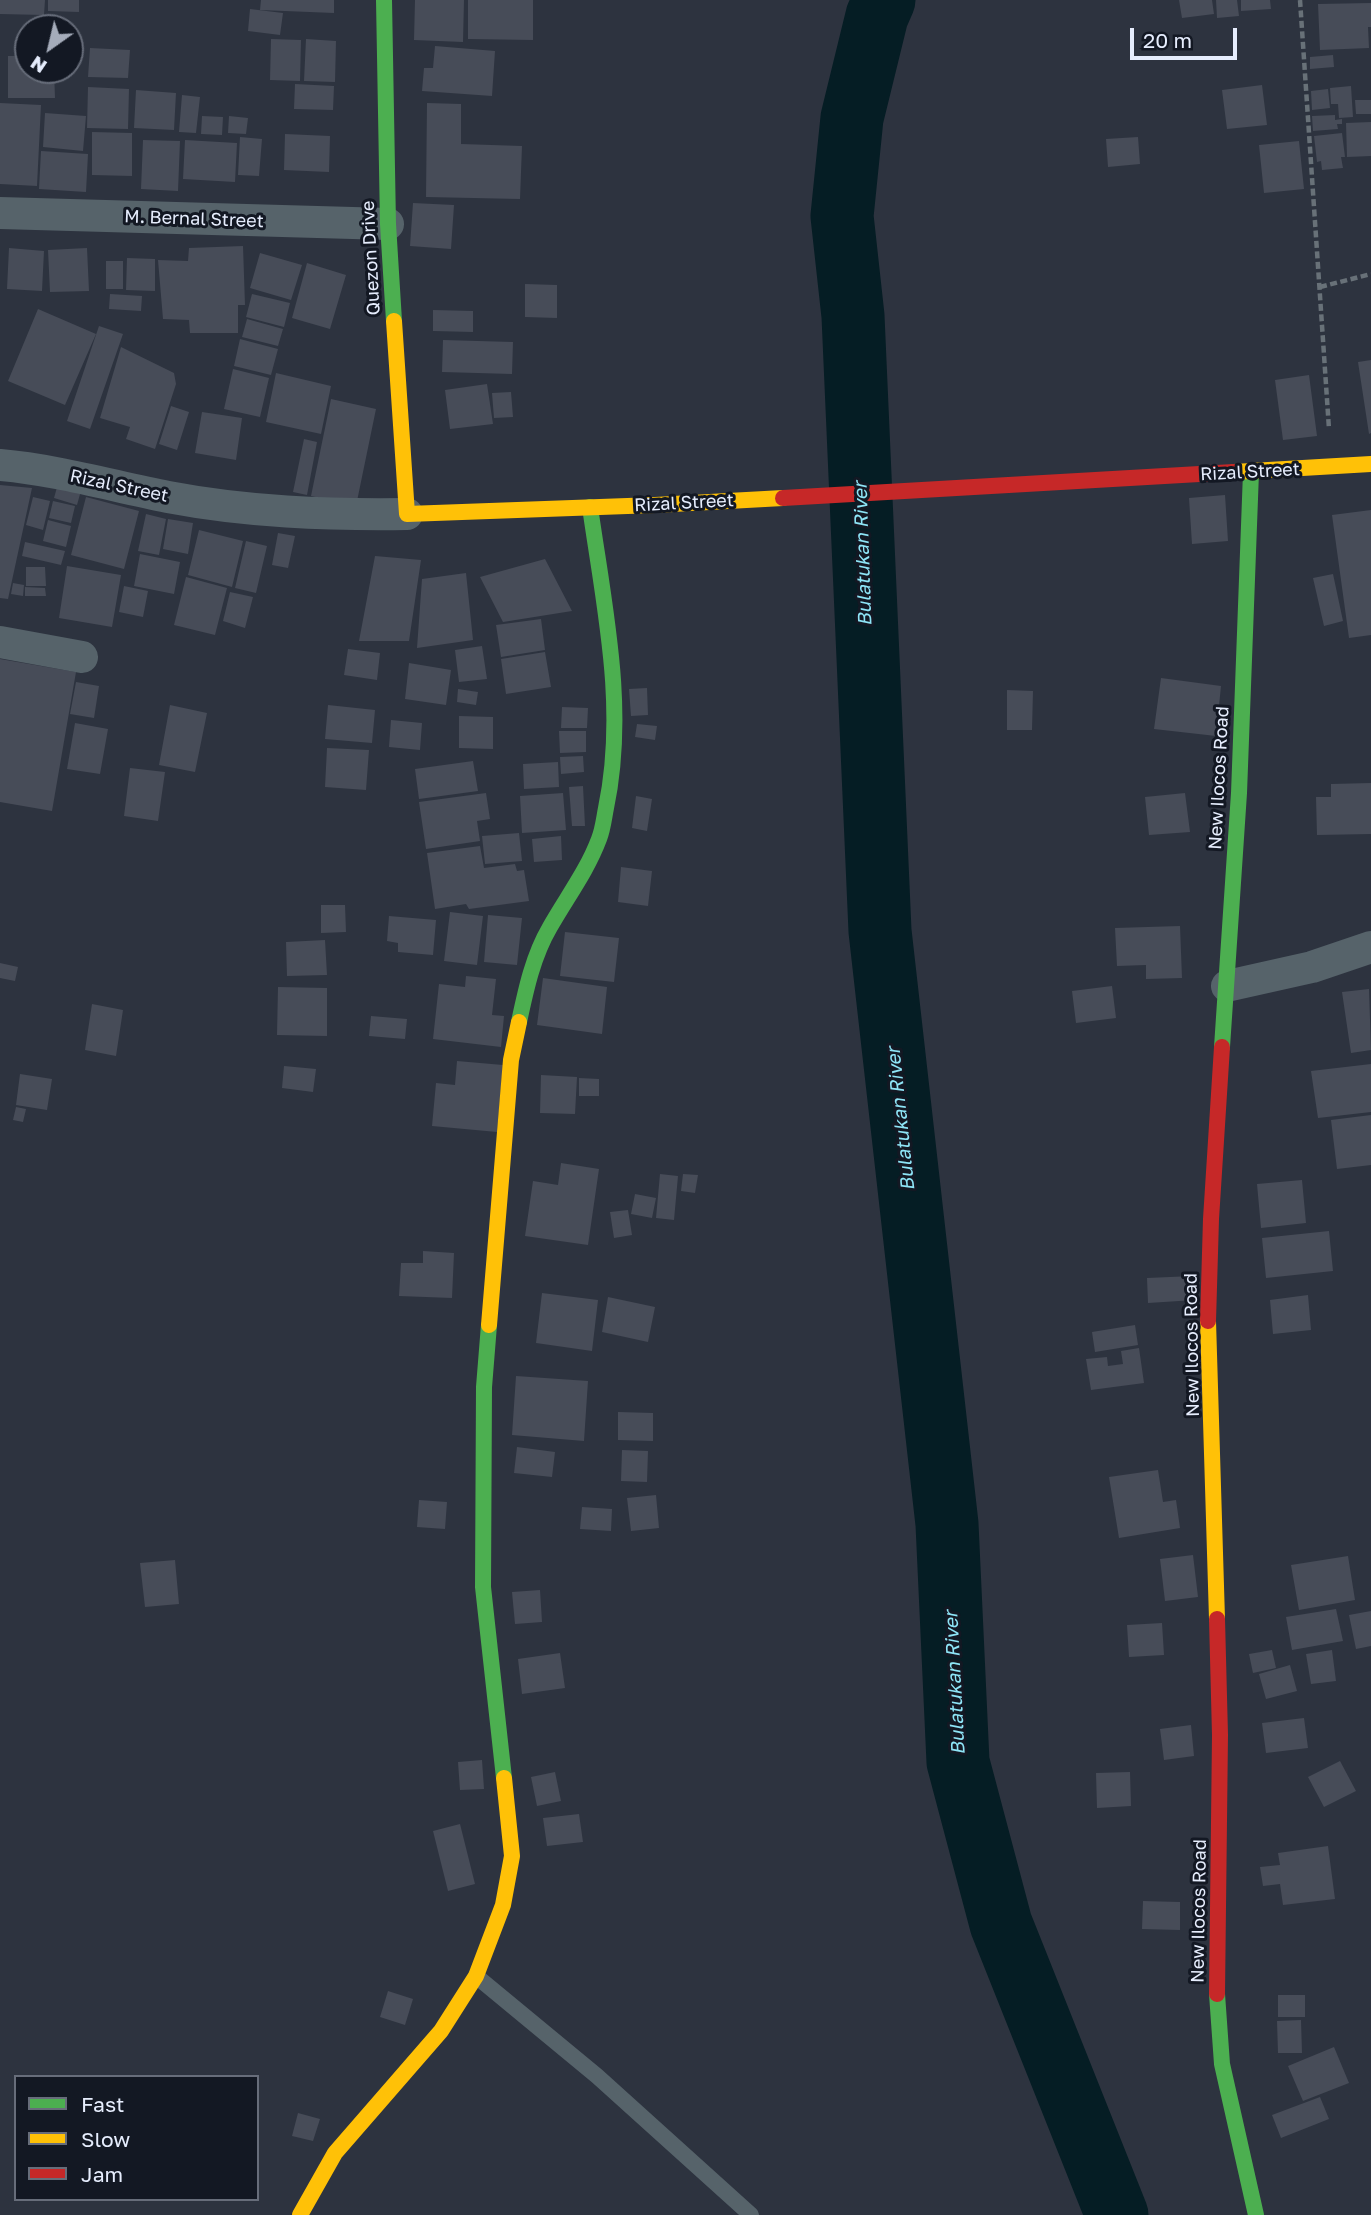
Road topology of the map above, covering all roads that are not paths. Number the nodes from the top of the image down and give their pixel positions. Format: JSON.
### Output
{"nodes":[{"id":1,"x":384,"y":0,"type":"edge"},
{"id":2,"x":0,"y":213,"type":"edge"},
{"id":3,"x":388,"y":224,"type":"junction"},
{"id":4,"x":1371,"y":464,"type":"edge"},
{"id":5,"x":0,"y":465,"type":"edge"},
{"id":6,"x":1251,"y":472,"type":"junction"},
{"id":7,"x":590,"y":507,"type":"junction"},
{"id":8,"x":407,"y":514,"type":"junction"},
{"id":9,"x":0,"y":642,"type":"edge"},
{"id":10,"x":82,"y":657,"type":"dead end"},
{"id":11,"x":1371,"y":947,"type":"edge"},
{"id":12,"x":1227,"y":986,"type":"junction"},
{"id":13,"x":477,"y":1976,"type":"junction"},
{"id":14,"x":300,"y":2215,"type":"edge"},
{"id":15,"x":751,"y":2215,"type":"edge"},
{"id":16,"x":1256,"y":2215,"type":"edge"}],
"edges":[{"from":1,"to":3,"type":"street","name":"Quezon Drive"},
{"from":2,"to":3,"type":"street","name":"M. Bernal Street"},
{"from":3,"to":8,"type":"street","name":"Quezon Drive"},
{"from":4,"to":6,"type":"street","name":"Rizal Street"},
{"from":5,"to":8,"type":"street","name":"Rizal Street"},
{"from":6,"to":7,"type":"street","name":"Rizal Street"},
{"from":6,"to":12,"type":"street","name":"New Ilocos Road"},
{"from":7,"to":8,"type":"street","name":"Rizal Street"},
{"from":7,"to":13,"type":"street"},
{"from":9,"to":10,"type":"street"},
{"from":11,"to":12,"type":"street"},
{"from":12,"to":16,"type":"street","name":"New Ilocos Road"},
{"from":13,"to":14,"type":"street"},
{"from":13,"to":15,"type":"lane"}]}
